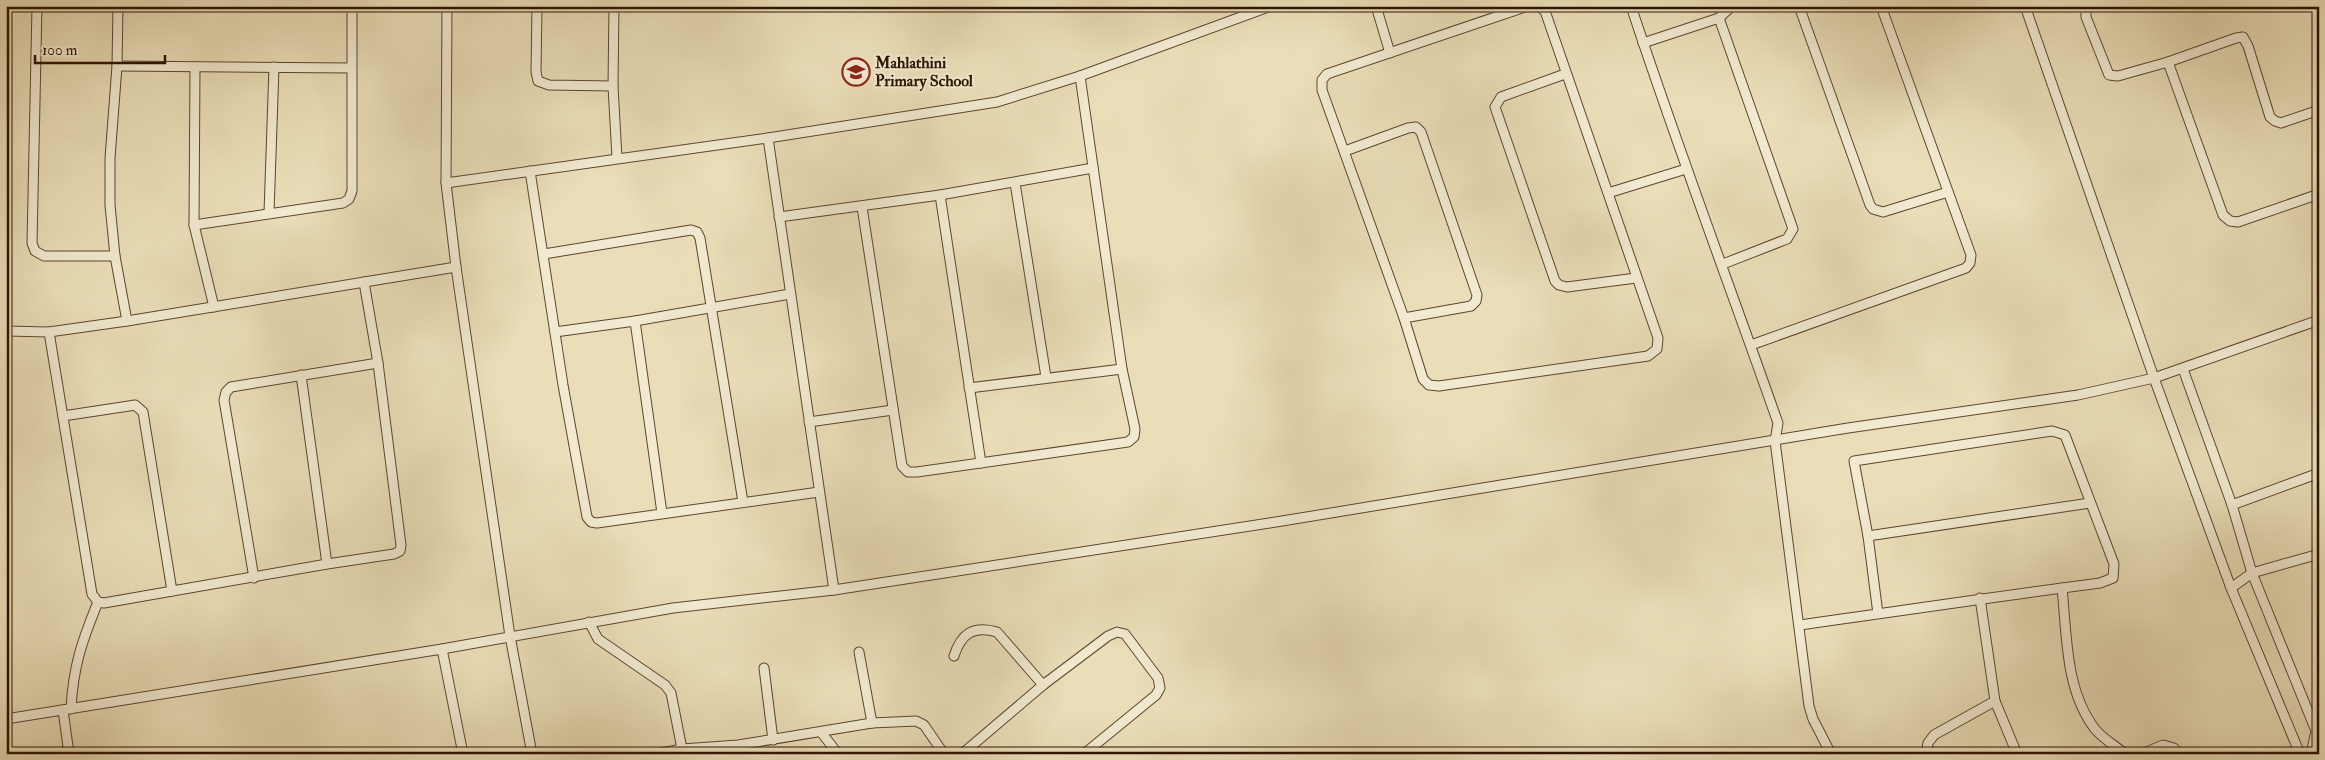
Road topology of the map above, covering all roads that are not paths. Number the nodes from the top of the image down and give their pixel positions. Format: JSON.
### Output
{"nodes":[{"id":1,"x":37,"y":6,"type":"edge"},
{"id":2,"x":118,"y":6,"type":"edge"},
{"id":3,"x":352,"y":6,"type":"edge"},
{"id":4,"x":447,"y":6,"type":"edge"},
{"id":5,"x":537,"y":6,"type":"edge"},
{"id":6,"x":614,"y":6,"type":"edge"},
{"id":7,"x":1271,"y":6,"type":"edge"},
{"id":8,"x":1376,"y":6,"type":"edge"},
{"id":9,"x":1528,"y":6,"type":"edge"},
{"id":10,"x":1538,"y":6,"type":"edge"},
{"id":11,"x":1631,"y":6,"type":"edge"},
{"id":12,"x":1732,"y":6,"type":"edge"},
{"id":13,"x":1799,"y":6,"type":"edge"},
{"id":14,"x":1882,"y":6,"type":"edge"},
{"id":15,"x":2025,"y":6,"type":"edge"},
{"id":16,"x":2086,"y":6,"type":"edge"},
{"id":17,"x":2317,"y":6,"type":"edge"},
{"id":18,"x":2319,"y":12,"type":"edge"},
{"id":19,"x":1719,"y":18,"type":"junction"},
{"id":20,"x":1643,"y":43,"type":"junction"},
{"id":21,"x":1390,"y":53,"type":"junction"},
{"id":22,"x":2168,"y":62,"type":"junction"},
{"id":23,"x":117,"y":66,"type":"junction"},
{"id":24,"x":195,"y":66,"type":"junction"},
{"id":25,"x":274,"y":67,"type":"junction"},
{"id":26,"x":351,"y":68,"type":"junction"},
{"id":27,"x":1566,"y":74,"type":"junction"},
{"id":28,"x":1080,"y":76,"type":"junction"},
{"id":29,"x":613,"y":86,"type":"junction"},
{"id":30,"x":2319,"y":110,"type":"edge"},
{"id":31,"x":768,"y":138,"type":"junction"},
{"id":32,"x":1345,"y":151,"type":"junction"},
{"id":33,"x":617,"y":158,"type":"junction"},
{"id":34,"x":1093,"y":168,"type":"junction"},
{"id":35,"x":1686,"y":169,"type":"junction"},
{"id":36,"x":530,"y":171,"type":"junction"},
{"id":37,"x":446,"y":183,"type":"junction"},
{"id":38,"x":1015,"y":183,"type":"junction"},
{"id":39,"x":1948,"y":192,"type":"junction"},
{"id":40,"x":1608,"y":193,"type":"junction"},
{"id":41,"x":2319,"y":194,"type":"edge"},
{"id":42,"x":940,"y":196,"type":"junction"},
{"id":43,"x":862,"y":207,"type":"junction"},
{"id":44,"x":269,"y":213,"type":"junction"},
{"id":45,"x":779,"y":217,"type":"junction"},
{"id":46,"x":194,"y":225,"type":"junction"},
{"id":47,"x":544,"y":254,"type":"junction"},
{"id":48,"x":115,"y":256,"type":"junction"},
{"id":49,"x":1723,"y":264,"type":"junction"},
{"id":50,"x":456,"y":267,"type":"junction"},
{"id":51,"x":1636,"y":278,"type":"junction"},
{"id":52,"x":364,"y":282,"type":"junction"},
{"id":53,"x":790,"y":294,"type":"junction"},
{"id":54,"x":214,"y":307,"type":"junction"},
{"id":55,"x":712,"y":307,"type":"junction"},
{"id":56,"x":1404,"y":318,"type":"junction"},
{"id":57,"x":2319,"y":320,"type":"edge"},
{"id":58,"x":128,"y":321,"type":"junction"},
{"id":59,"x":635,"y":321,"type":"junction"},
{"id":60,"x":6,"y":331,"type":"edge"},
{"id":61,"x":49,"y":332,"type":"junction"},
{"id":62,"x":555,"y":332,"type":"junction"},
{"id":63,"x":1750,"y":345,"type":"junction"},
{"id":64,"x":378,"y":363,"type":"junction"},
{"id":65,"x":1122,"y":369,"type":"junction"},
{"id":66,"x":2183,"y":369,"type":"junction"},
{"id":67,"x":301,"y":375,"type":"junction"},
{"id":68,"x":1046,"y":377,"type":"junction"},
{"id":69,"x":2154,"y":378,"type":"junction"},
{"id":70,"x":969,"y":388,"type":"junction"},
{"id":71,"x":893,"y":410,"type":"junction"},
{"id":72,"x":63,"y":416,"type":"junction"},
{"id":73,"x":809,"y":422,"type":"junction"},
{"id":74,"x":1775,"y":441,"type":"junction"},
{"id":75,"x":981,"y":463,"type":"junction"},
{"id":76,"x":2319,"y":473,"type":"edge"},
{"id":77,"x":819,"y":492,"type":"junction"},
{"id":78,"x":743,"y":502,"type":"junction"},
{"id":79,"x":2090,"y":503,"type":"junction"},
{"id":80,"x":2232,"y":505,"type":"junction"},
{"id":81,"x":662,"y":513,"type":"junction"},
{"id":82,"x":1868,"y":536,"type":"junction"},
{"id":83,"x":2319,"y":554,"type":"edge"},
{"id":84,"x":327,"y":564,"type":"junction"},
{"id":85,"x":2252,"y":572,"type":"junction"},
{"id":86,"x":254,"y":578,"type":"junction"},
{"id":87,"x":2062,"y":588,"type":"junction"},
{"id":88,"x":2231,"y":588,"type":"junction"},
{"id":89,"x":834,"y":590,"type":"junction"},
{"id":90,"x":172,"y":591,"type":"junction"},
{"id":91,"x":1980,"y":598,"type":"junction"},
{"id":92,"x":98,"y":602,"type":"junction"},
{"id":93,"x":1878,"y":614,"type":"junction"},
{"id":94,"x":589,"y":622,"type":"junction"},
{"id":95,"x":1800,"y":626,"type":"junction"},
{"id":96,"x":510,"y":636,"type":"junction"},
{"id":97,"x":442,"y":649,"type":"junction"},
{"id":98,"x":859,"y":652,"type":"dead end"},
{"id":99,"x":954,"y":656,"type":"dead end"},
{"id":100,"x":764,"y":668,"type":"dead end"},
{"id":101,"x":1043,"y":685,"type":"junction"},
{"id":102,"x":1995,"y":701,"type":"junction"},
{"id":103,"x":67,"y":709,"type":"junction"},
{"id":104,"x":6,"y":719,"type":"edge"},
{"id":105,"x":872,"y":724,"type":"junction"},
{"id":106,"x":821,"y":732,"type":"junction"},
{"id":107,"x":773,"y":740,"type":"junction"},
{"id":108,"x":682,"y":749,"type":"junction"},
{"id":109,"x":740,"y":750,"type":"edge"},
{"id":110,"x":69,"y":754,"type":"edge"},
{"id":111,"x":463,"y":754,"type":"edge"},
{"id":112,"x":532,"y":754,"type":"edge"},
{"id":113,"x":656,"y":754,"type":"edge"},
{"id":114,"x":838,"y":754,"type":"edge"},
{"id":115,"x":944,"y":754,"type":"edge"},
{"id":116,"x":962,"y":754,"type":"edge"},
{"id":117,"x":1084,"y":754,"type":"edge"},
{"id":118,"x":1831,"y":754,"type":"edge"},
{"id":119,"x":1926,"y":754,"type":"edge"},
{"id":120,"x":2017,"y":754,"type":"edge"},
{"id":121,"x":2125,"y":754,"type":"edge"},
{"id":122,"x":2142,"y":754,"type":"edge"},
{"id":123,"x":2179,"y":754,"type":"edge"},
{"id":124,"x":2300,"y":754,"type":"edge"},
{"id":125,"x":2311,"y":754,"type":"edge"}],
"edges":[{"from":1,"to":48,"type":"street"},
{"from":2,"to":23,"type":"street"},
{"from":3,"to":26,"type":"street"},
{"from":4,"to":37,"type":"street"},
{"from":5,"to":29,"type":"street"},
{"from":6,"to":29,"type":"street"},
{"from":7,"to":28,"type":"street"},
{"from":8,"to":21,"type":"street"},
{"from":9,"to":21,"type":"street"},
{"from":10,"to":27,"type":"street"},
{"from":11,"to":20,"type":"street"},
{"from":12,"to":19,"type":"street"},
{"from":13,"to":39,"type":"street"},
{"from":14,"to":39,"type":"street"},
{"from":15,"to":69,"type":"street"},
{"from":16,"to":22,"type":"street"},
{"from":17,"to":18,"type":"street"},
{"from":19,"to":20,"type":"street"},
{"from":19,"to":49,"type":"street"},
{"from":20,"to":35,"type":"street"},
{"from":21,"to":32,"type":"street"},
{"from":22,"to":30,"type":"street"},
{"from":22,"to":41,"type":"street"},
{"from":23,"to":24,"type":"street"},
{"from":23,"to":48,"type":"street"},
{"from":24,"to":25,"type":"street"},
{"from":24,"to":46,"type":"street"},
{"from":25,"to":26,"type":"street"},
{"from":25,"to":44,"type":"street"},
{"from":26,"to":44,"type":"street"},
{"from":27,"to":40,"type":"street"},
{"from":27,"to":51,"type":"street"},
{"from":28,"to":31,"type":"street"},
{"from":28,"to":34,"type":"street"},
{"from":29,"to":33,"type":"street"},
{"from":31,"to":33,"type":"street"},
{"from":31,"to":45,"type":"street"},
{"from":32,"to":56,"type":"street"},
{"from":32,"to":56,"type":"street"},
{"from":33,"to":36,"type":"street"},
{"from":34,"to":38,"type":"street"},
{"from":34,"to":65,"type":"street"},
{"from":35,"to":40,"type":"street"},
{"from":35,"to":49,"type":"street"},
{"from":36,"to":37,"type":"street"},
{"from":36,"to":47,"type":"street"},
{"from":37,"to":50,"type":"street"},
{"from":38,"to":42,"type":"street"},
{"from":38,"to":68,"type":"street"},
{"from":39,"to":63,"type":"street"},
{"from":40,"to":51,"type":"street"},
{"from":42,"to":43,"type":"street"},
{"from":42,"to":70,"type":"street"},
{"from":43,"to":45,"type":"street"},
{"from":43,"to":71,"type":"street"},
{"from":44,"to":46,"type":"street"},
{"from":45,"to":53,"type":"street"},
{"from":46,"to":54,"type":"street"},
{"from":47,"to":55,"type":"street"},
{"from":47,"to":62,"type":"street"},
{"from":48,"to":58,"type":"street"},
{"from":49,"to":63,"type":"street"},
{"from":50,"to":52,"type":"street"},
{"from":50,"to":96,"type":"street"},
{"from":51,"to":56,"type":"street"},
{"from":52,"to":54,"type":"street"},
{"from":52,"to":64,"type":"street"},
{"from":53,"to":55,"type":"street"},
{"from":53,"to":73,"type":"street"},
{"from":54,"to":58,"type":"street"},
{"from":55,"to":59,"type":"street"},
{"from":55,"to":78,"type":"street"},
{"from":57,"to":66,"type":"street"},
{"from":58,"to":61,"type":"street"},
{"from":59,"to":62,"type":"street"},
{"from":59,"to":81,"type":"street"},
{"from":60,"to":61,"type":"street"},
{"from":61,"to":72,"type":"street"},
{"from":62,"to":81,"type":"street"},
{"from":63,"to":74,"type":"street"},
{"from":64,"to":67,"type":"street"},
{"from":64,"to":84,"type":"street"},
{"from":65,"to":68,"type":"street"},
{"from":65,"to":75,"type":"street"},
{"from":66,"to":69,"type":"street"},
{"from":66,"to":80,"type":"street"},
{"from":67,"to":84,"type":"street"},
{"from":67,"to":86,"type":"street"},
{"from":68,"to":70,"type":"street"},
{"from":69,"to":74,"type":"street"},
{"from":69,"to":88,"type":"street"},
{"from":70,"to":75,"type":"street"},
{"from":71,"to":73,"type":"street"},
{"from":71,"to":75,"type":"street"},
{"from":72,"to":90,"type":"street"},
{"from":72,"to":92,"type":"street"},
{"from":73,"to":77,"type":"street"},
{"from":74,"to":89,"type":"street"},
{"from":74,"to":95,"type":"street"},
{"from":76,"to":80,"type":"street"},
{"from":77,"to":78,"type":"street"},
{"from":77,"to":89,"type":"street"},
{"from":78,"to":81,"type":"street"},
{"from":79,"to":82,"type":"street"},
{"from":79,"to":82,"type":"street"},
{"from":79,"to":87,"type":"street"},
{"from":80,"to":85,"type":"street"},
{"from":82,"to":93,"type":"street"},
{"from":83,"to":85,"type":"street"},
{"from":84,"to":86,"type":"street"},
{"from":85,"to":88,"type":"street"},
{"from":85,"to":125,"type":"street"},
{"from":86,"to":90,"type":"street"},
{"from":87,"to":91,"type":"street"},
{"from":87,"to":121,"type":"street"},
{"from":88,"to":124,"type":"street"},
{"from":89,"to":94,"type":"street"},
{"from":90,"to":92,"type":"street"},
{"from":91,"to":93,"type":"street"},
{"from":91,"to":102,"type":"street"},
{"from":92,"to":103,"type":"street"},
{"from":93,"to":95,"type":"street"},
{"from":94,"to":96,"type":"street"},
{"from":94,"to":108,"type":"street"},
{"from":95,"to":118,"type":"street"},
{"from":96,"to":97,"type":"street"},
{"from":96,"to":112,"type":"street"},
{"from":97,"to":103,"type":"street"},
{"from":97,"to":111,"type":"street"},
{"from":98,"to":105,"type":"street"},
{"from":99,"to":101,"type":"street"},
{"from":100,"to":107,"type":"street"},
{"from":101,"to":116,"type":"street"},
{"from":101,"to":117,"type":"street"},
{"from":102,"to":119,"type":"street"},
{"from":102,"to":120,"type":"street"},
{"from":103,"to":104,"type":"street"},
{"from":103,"to":110,"type":"street"},
{"from":105,"to":106,"type":"street"},
{"from":105,"to":115,"type":"street"},
{"from":106,"to":107,"type":"street"},
{"from":106,"to":114,"type":"street"},
{"from":107,"to":109,"type":"street"},
{"from":108,"to":109,"type":"street"},
{"from":108,"to":113,"type":"street"},
{"from":122,"to":123,"type":"street"}]}
